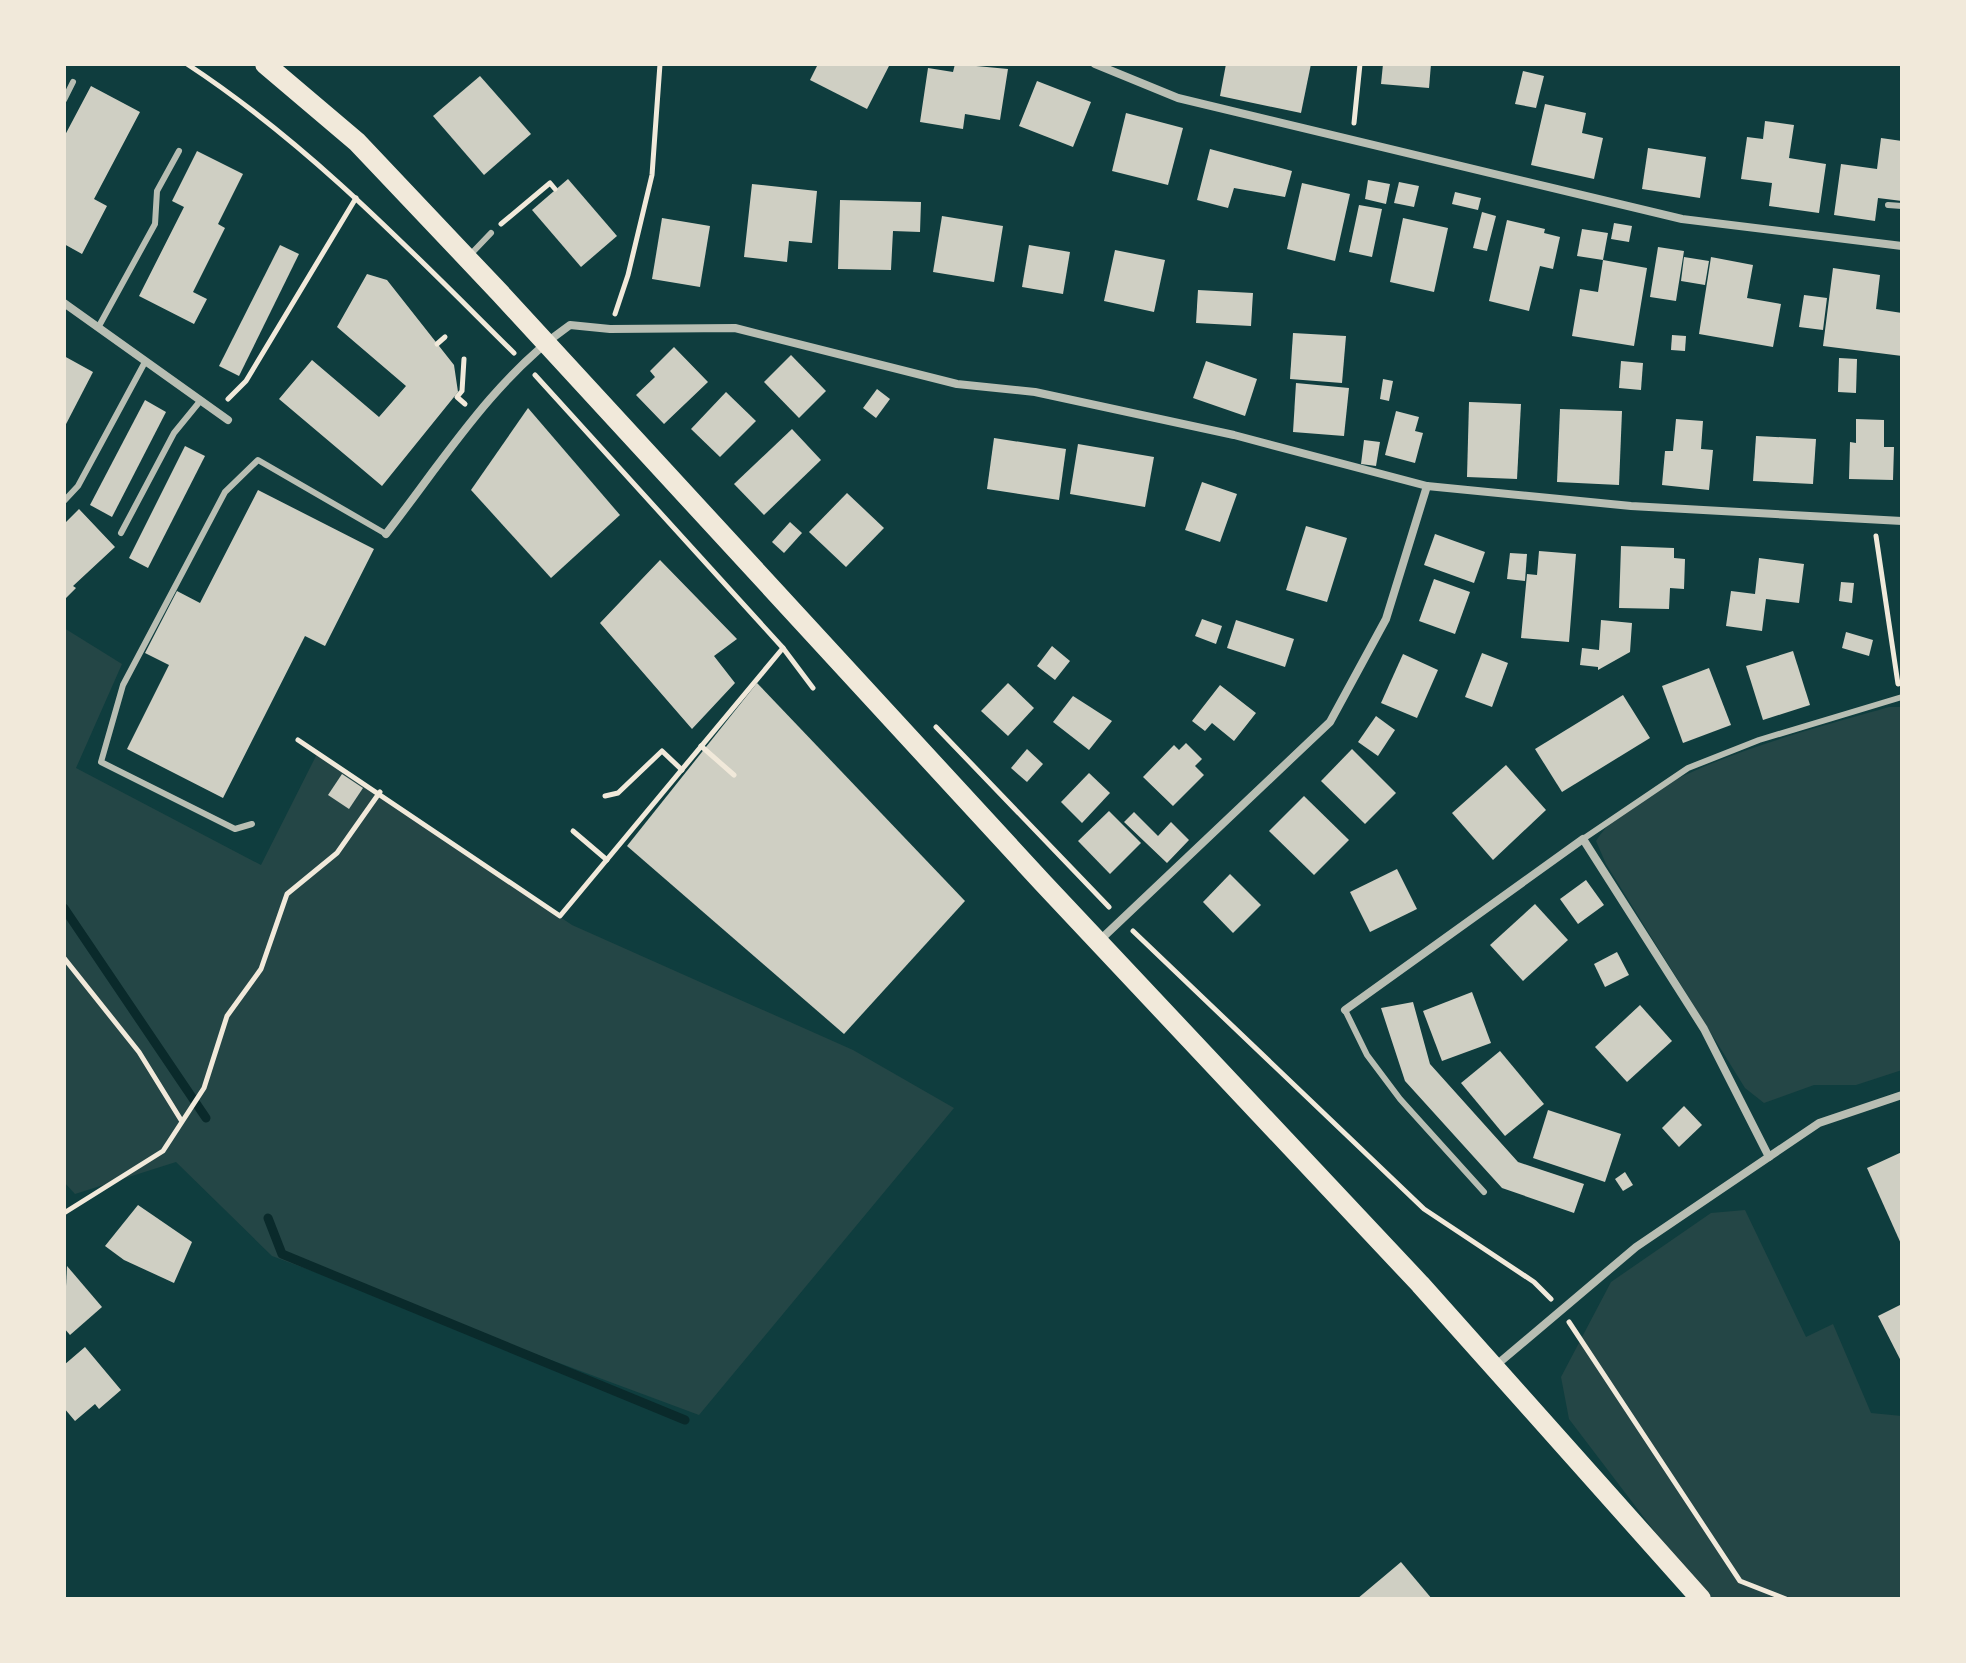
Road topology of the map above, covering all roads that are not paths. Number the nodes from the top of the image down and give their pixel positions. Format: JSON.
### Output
{"nodes":[{"id":1,"x":265,"y":64,"type":"edge"},
{"id":2,"x":1095,"y":64,"type":"edge"},
{"id":3,"x":73,"y":82,"type":"dead end"},
{"id":4,"x":64,"y":100,"type":"edge"},
{"id":5,"x":179,"y":151,"type":"dead end"},
{"id":6,"x":1888,"y":205,"type":"dead end"},
{"id":7,"x":1902,"y":206,"type":"edge"},
{"id":8,"x":491,"y":233,"type":"road end"},
{"id":9,"x":1902,"y":246,"type":"edge"},
{"id":10,"x":466,"y":258,"type":"junction"},
{"id":11,"x":64,"y":304,"type":"edge"},
{"id":12,"x":99,"y":326,"type":"junction"},
{"id":13,"x":546,"y":343,"type":"junction"},
{"id":14,"x":145,"y":362,"type":"junction"},
{"id":15,"x":201,"y":400,"type":"junction"},
{"id":16,"x":228,"y":420,"type":"dead end"},
{"id":17,"x":1427,"y":486,"type":"junction"},
{"id":18,"x":64,"y":501,"type":"edge"},
{"id":19,"x":1902,"y":521,"type":"edge"},
{"id":20,"x":121,"y":533,"type":"dead end"},
{"id":21,"x":386,"y":534,"type":"joint"},
{"id":22,"x":1902,"y":697,"type":"edge"},
{"id":23,"x":252,"y":824,"type":"dead end"},
{"id":24,"x":1583,"y":839,"type":"junction"},
{"id":25,"x":1099,"y":941,"type":"junction"},
{"id":26,"x":1345,"y":1010,"type":"joint"},
{"id":27,"x":1902,"y":1095,"type":"edge"},
{"id":28,"x":1769,"y":1157,"type":"junction"},
{"id":29,"x":1484,"y":1192,"type":"dead end"},
{"id":30,"x":1494,"y":1367,"type":"junction"},
{"id":31,"x":1701,"y":1599,"type":"edge"}],
"edges":[{"from":1,"to":10,"type":"main road"},
{"from":2,"to":9,"type":"street"},
{"from":3,"to":4,"type":"lane"},
{"from":5,"to":12,"type":"lane"},
{"from":6,"to":7,"type":"lane"},
{"from":8,"to":10,"type":"lane"},
{"from":10,"to":13,"type":"main road"},
{"from":11,"to":12,"type":"street"},
{"from":12,"to":14,"type":"street"},
{"from":13,"to":17,"type":"street"},
{"from":13,"to":21,"type":"street"},
{"from":13,"to":25,"type":"main road"},
{"from":14,"to":15,"type":"street"},
{"from":14,"to":18,"type":"lane"},
{"from":15,"to":16,"type":"street"},
{"from":15,"to":20,"type":"lane"},
{"from":17,"to":19,"type":"street"},
{"from":17,"to":25,"type":"street"},
{"from":21,"to":23,"type":"lane"},
{"from":22,"to":24,"type":"lane"},
{"from":24,"to":26,"type":"street"},
{"from":24,"to":28,"type":"street"},
{"from":25,"to":30,"type":"main road"},
{"from":26,"to":29,"type":"lane"},
{"from":27,"to":28,"type":"street"},
{"from":28,"to":30,"type":"street"},
{"from":30,"to":31,"type":"main road"}]}
